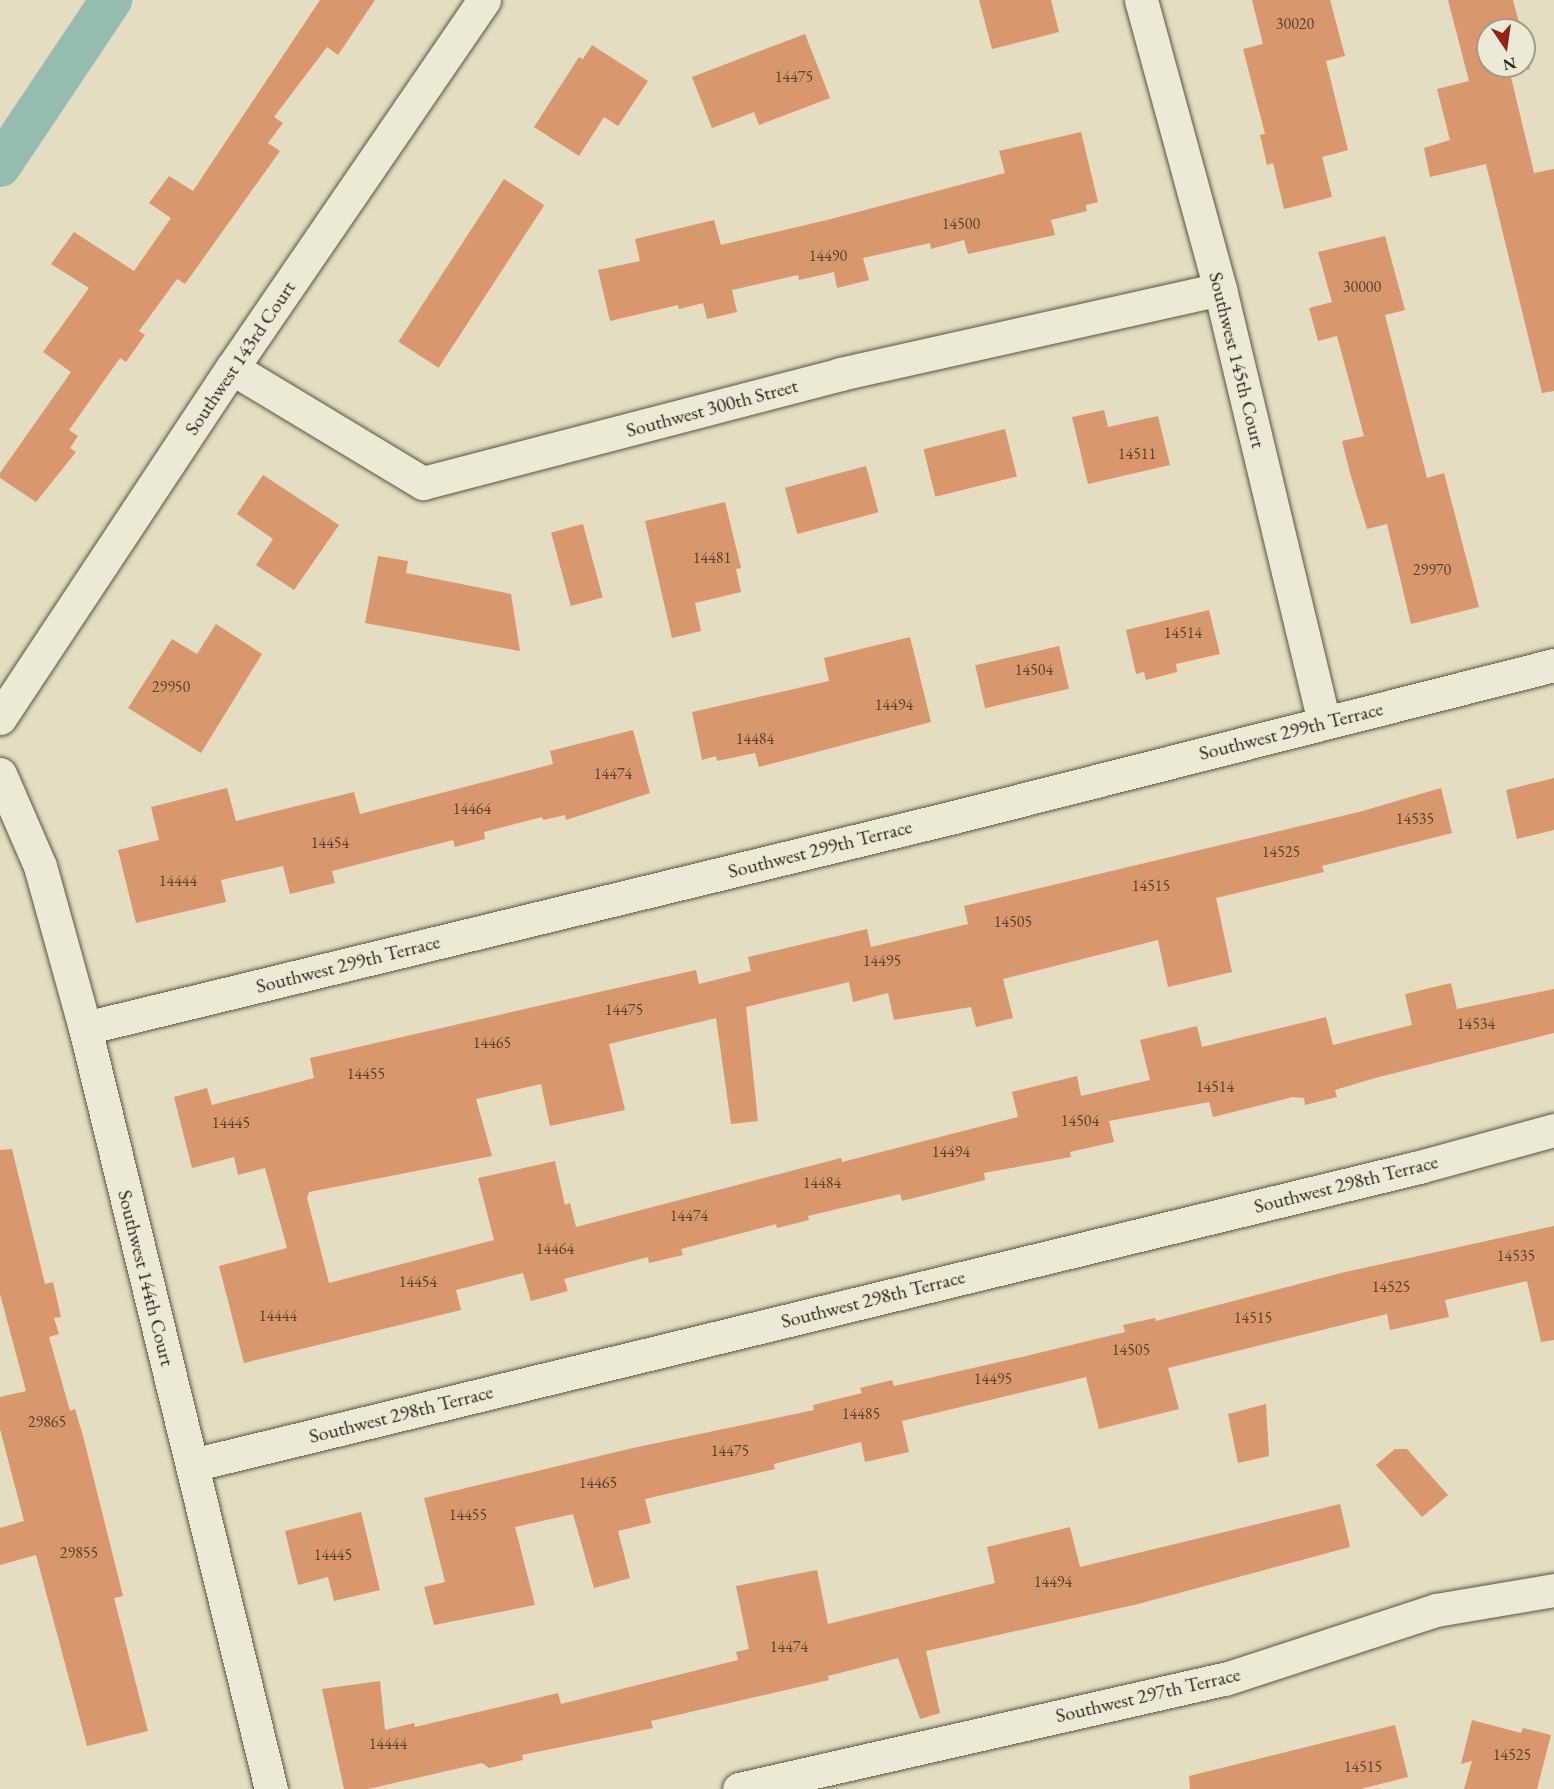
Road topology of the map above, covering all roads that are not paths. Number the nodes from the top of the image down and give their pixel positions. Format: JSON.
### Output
{"nodes":[{"id":1,"x":484,"y":0,"type":"edge"},
{"id":2,"x":1141,"y":0,"type":"edge"},
{"id":3,"x":1220,"y":289,"type":"junction"},
{"id":4,"x":232,"y":368,"type":"junction"},
{"id":5,"x":1554,"y":665,"type":"edge"},
{"id":6,"x":0,"y":718,"type":"edge"},
{"id":7,"x":1324,"y":722,"type":"junction"},
{"id":8,"x":0,"y":774,"type":"edge"},
{"id":9,"x":85,"y":1028,"type":"junction"},
{"id":10,"x":1554,"y":1130,"type":"edge"},
{"id":11,"x":192,"y":1465,"type":"junction"},
{"id":12,"x":1554,"y":1590,"type":"edge"},
{"id":13,"x":271,"y":1789,"type":"edge"},
{"id":14,"x":739,"y":1789,"type":"edge"}],
"edges":[{"from":1,"to":4,"type":"street","name":"Southwest 143rd Court"},
{"from":2,"to":3,"type":"street","name":"Southwest 145th Court"},
{"from":3,"to":4,"type":"street","name":"Southwest 300th Street"},
{"from":3,"to":7,"type":"street","name":"Southwest 145th Court"},
{"from":4,"to":6,"type":"street","name":"Southwest 143rd Court"},
{"from":5,"to":7,"type":"street","name":"Southwest 299th Terrace"},
{"from":7,"to":9,"type":"street","name":"Southwest 299th Terrace"},
{"from":8,"to":9,"type":"street","name":"Southwest 144th Court"},
{"from":9,"to":11,"type":"street","name":"Southwest 144th Court"},
{"from":10,"to":11,"type":"street","name":"Southwest 298th Terrace"},
{"from":11,"to":13,"type":"street","name":"Southwest 144th Court"},
{"from":12,"to":14,"type":"street","name":"Southwest 297th Terrace"}]}
